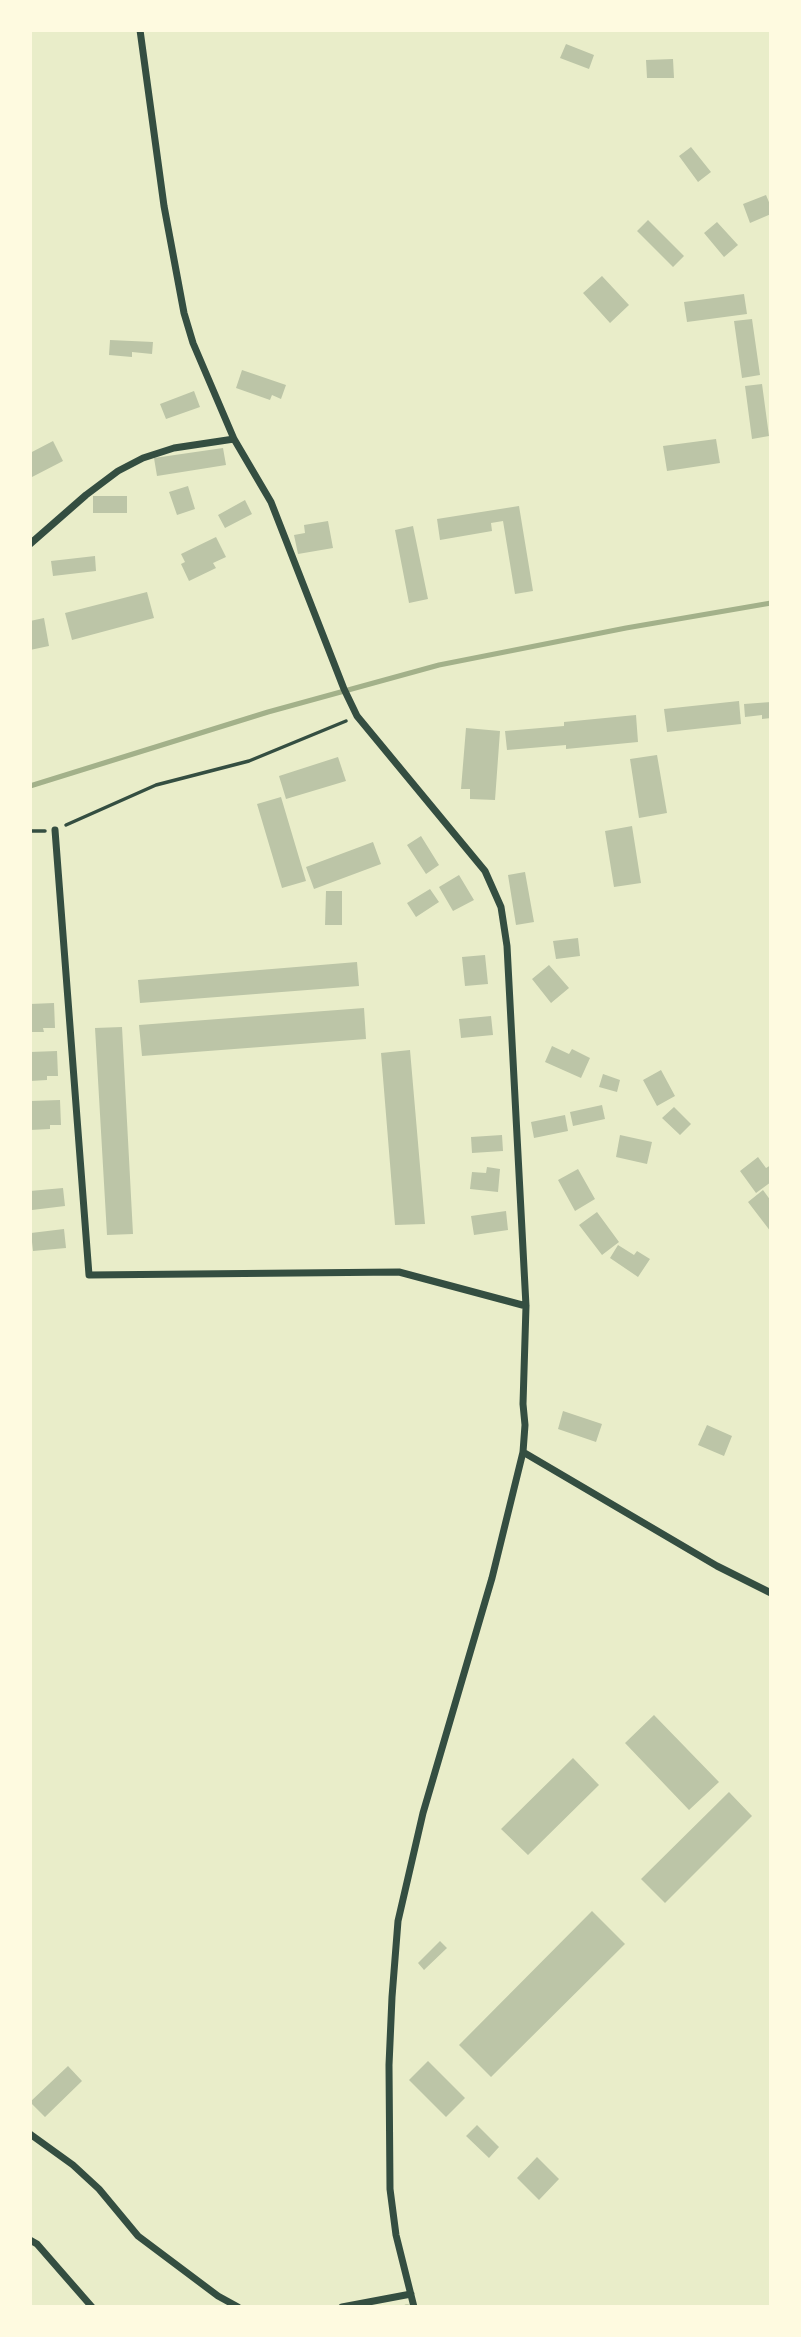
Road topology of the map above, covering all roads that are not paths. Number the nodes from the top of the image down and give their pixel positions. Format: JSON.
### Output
{"nodes":[{"id":1,"x":140,"y":30,"type":"edge"},
{"id":2,"x":234,"y":439,"type":"junction"},
{"id":3,"x":30,"y":544,"type":"edge"},
{"id":4,"x":55,"y":830,"type":"road end"},
{"id":5,"x":526,"y":1306,"type":"junction"},
{"id":6,"x":523,"y":1451,"type":"junction"},
{"id":7,"x":771,"y":1593,"type":"edge"},
{"id":8,"x":30,"y":2134,"type":"edge"},
{"id":9,"x":30,"y":2240,"type":"edge"},
{"id":10,"x":411,"y":2294,"type":"junction"},
{"id":11,"x":92,"y":2307,"type":"edge"},
{"id":12,"x":238,"y":2307,"type":"edge"},
{"id":13,"x":342,"y":2307,"type":"edge"},
{"id":14,"x":414,"y":2307,"type":"edge"}],
"edges":[{"from":1,"to":2,"type":"street"},
{"from":2,"to":3,"type":"street"},
{"from":2,"to":5,"type":"street"},
{"from":4,"to":5,"type":"street"},
{"from":5,"to":6,"type":"street"},
{"from":6,"to":7,"type":"street"},
{"from":6,"to":10,"type":"street"},
{"from":8,"to":12,"type":"street"},
{"from":9,"to":11,"type":"street"},
{"from":10,"to":13,"type":"street"},
{"from":10,"to":14,"type":"street"}]}
